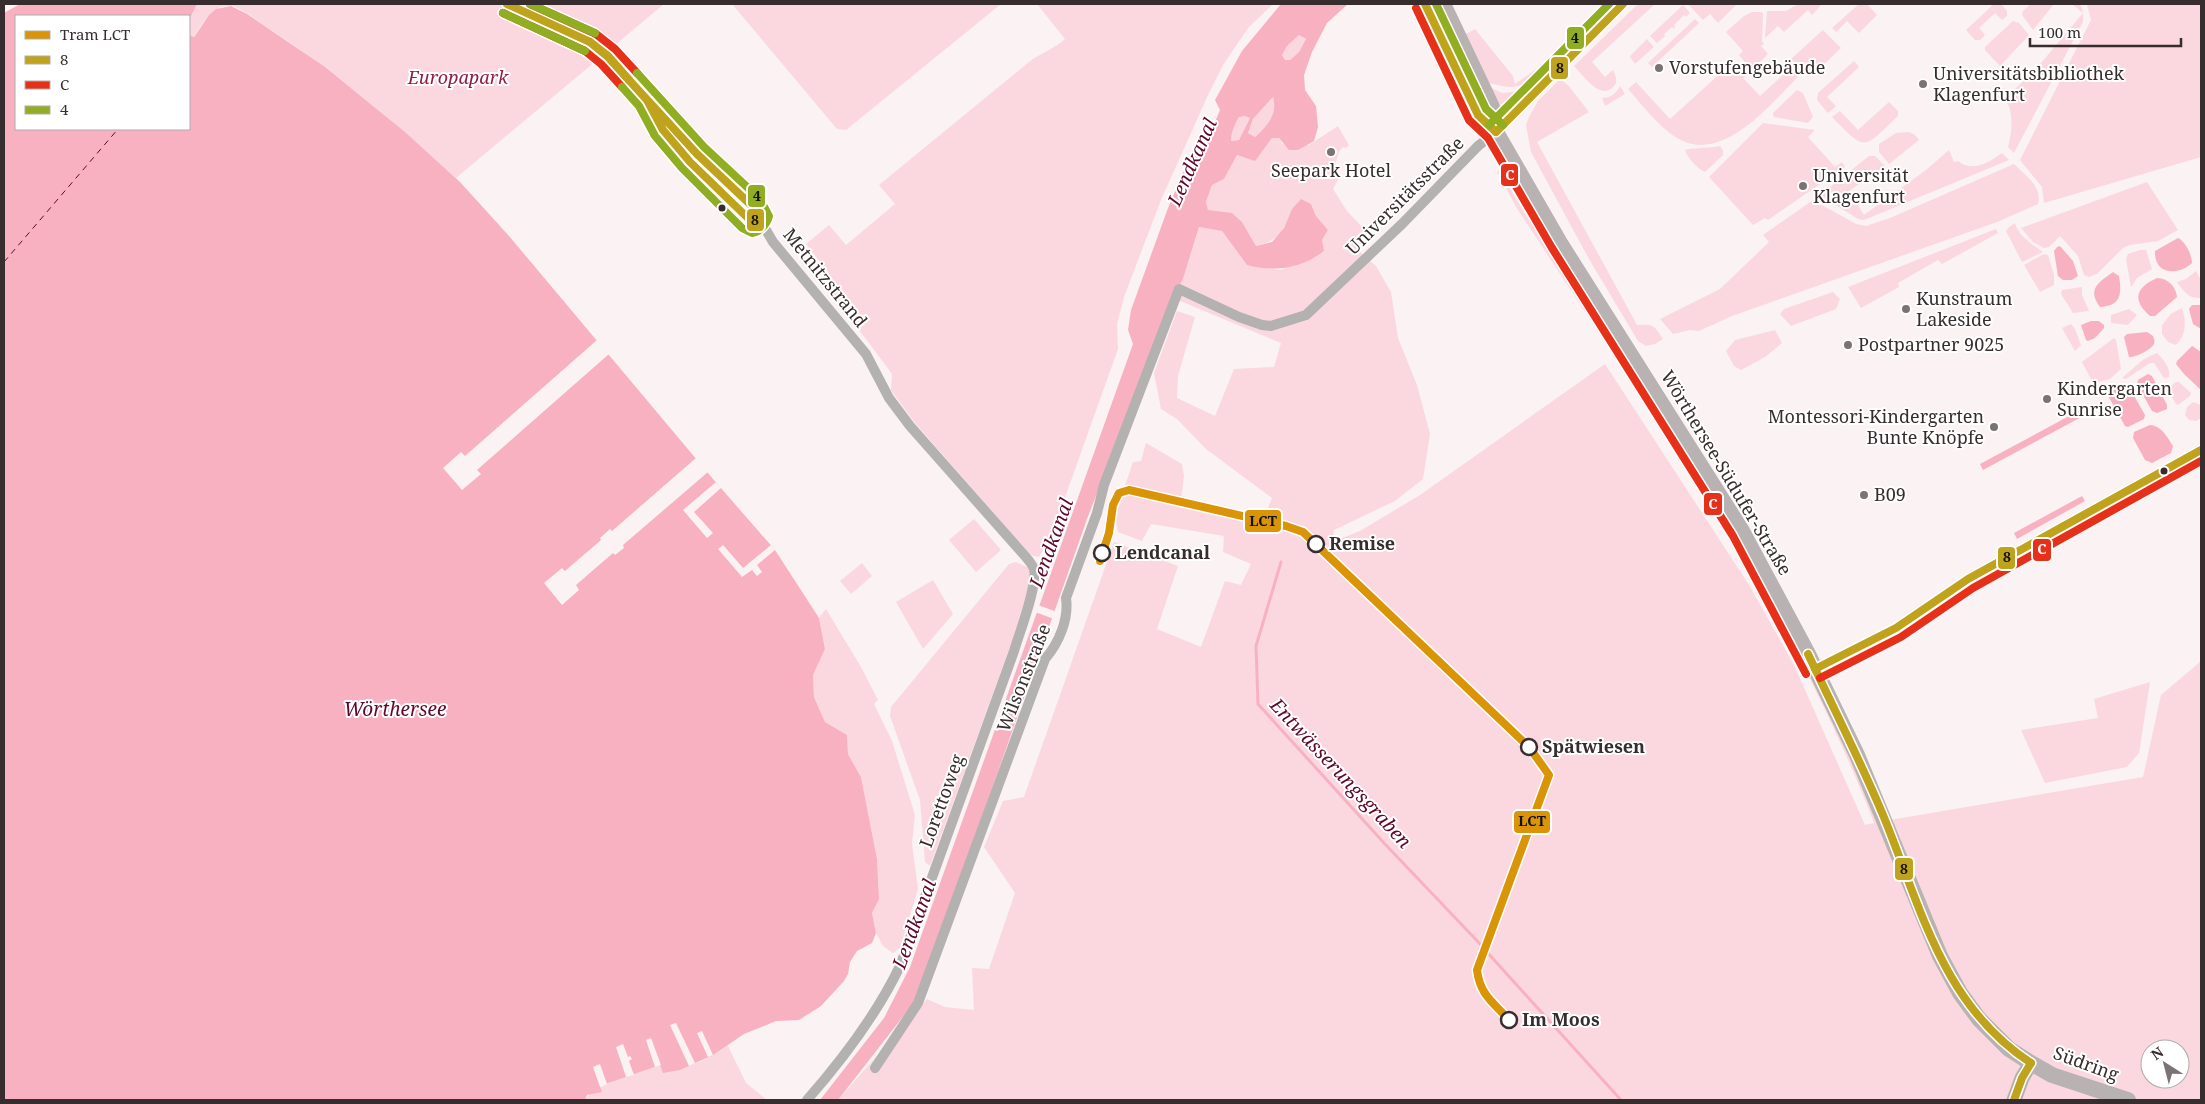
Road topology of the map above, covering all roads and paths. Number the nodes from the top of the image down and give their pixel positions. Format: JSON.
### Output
{"nodes":[{"id":1,"x":508,"y":4,"type":"edge"},
{"id":2,"x":1425,"y":4,"type":"edge"},
{"id":3,"x":1443,"y":4,"type":"edge"},
{"id":4,"x":1623,"y":4,"type":"edge"},
{"id":5,"x":1496,"y":132,"type":"junction"},
{"id":6,"x":1179,"y":289,"type":"joint"},
{"id":7,"x":1034,"y":576,"type":"joint"},
{"id":8,"x":2031,"y":1064,"type":"junction"},
{"id":9,"x":876,"y":1068,"type":"dead end"},
{"id":10,"x":806,"y":1100,"type":"edge"},
{"id":11,"x":2014,"y":1100,"type":"edge"},
{"id":12,"x":2128,"y":1100,"type":"edge"}],
"edges":[{"from":1,"to":7,"type":"street","name":"Metnitzstrand"},
{"from":2,"to":5,"type":"main road","name":"Wörthersee-Südufer-Straße"},
{"from":3,"to":5,"type":"main road","name":"Wörthersee-Südufer-Straße"},
{"from":4,"to":5,"type":"street","name":"Universitätsstraße"},
{"from":5,"to":6,"type":"street","name":"Universitätsstraße"},
{"from":5,"to":8,"type":"main road","name":"Wörthersee-Südufer-Straße"},
{"from":6,"to":9,"type":"street","name":"Wilsonstraße"},
{"from":7,"to":10,"type":"street","name":"Lorettoweg"},
{"from":8,"to":11,"type":"main road"},
{"from":8,"to":12,"type":"main road","name":"Südring"}]}
